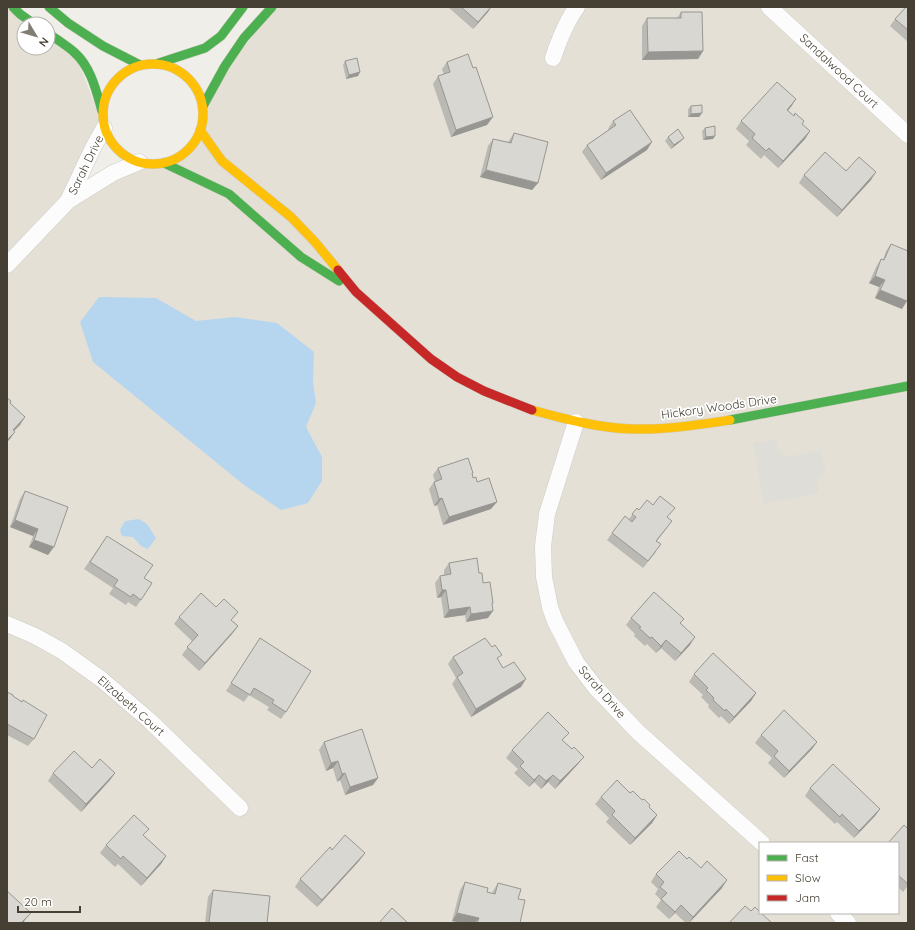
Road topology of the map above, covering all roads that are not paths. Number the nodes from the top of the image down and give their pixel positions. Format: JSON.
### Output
{"nodes":[{"id":1,"x":13,"y":7,"type":"edge"},
{"id":2,"x":49,"y":7,"type":"edge"},
{"id":3,"x":243,"y":7,"type":"edge"},
{"id":4,"x":272,"y":7,"type":"edge"},
{"id":5,"x":577,"y":7,"type":"edge"},
{"id":6,"x":770,"y":7,"type":"edge"},
{"id":7,"x":23,"y":16,"type":"edge"},
{"id":8,"x":56,"y":39,"type":"edge"},
{"id":9,"x":553,"y":58,"type":"dead end"},
{"id":10,"x":159,"y":63,"type":"junction"},
{"id":11,"x":140,"y":65,"type":"junction"},
{"id":12,"x":203,"y":106,"type":"junction"},
{"id":13,"x":102,"y":111,"type":"junction"},
{"id":14,"x":104,"y":128,"type":"junction"},
{"id":15,"x":200,"y":130,"type":"junction"},
{"id":16,"x":908,"y":135,"type":"edge"},
{"id":17,"x":139,"y":162,"type":"junction"},
{"id":18,"x":164,"y":163,"type":"junction"},
{"id":19,"x":68,"y":201,"type":"junction"},
{"id":20,"x":7,"y":265,"type":"edge"},
{"id":21,"x":356,"y":292,"type":"junction"},
{"id":22,"x":908,"y":386,"type":"edge"},
{"id":23,"x":576,"y":422,"type":"junction"},
{"id":24,"x":7,"y":624,"type":"edge"},
{"id":25,"x":240,"y":808,"type":"dead end"},
{"id":26,"x":761,"y":842,"type":"edge"},
{"id":27,"x":839,"y":914,"type":"edge"},
{"id":28,"x":848,"y":923,"type":"edge"}],
"edges":[{"from":1,"to":7,"type":"street"},
{"from":2,"to":11,"type":"street"},
{"from":3,"to":10,"type":"street"},
{"from":4,"to":12,"type":"street"},
{"from":5,"to":9,"type":"street"},
{"from":6,"to":16,"type":"street","name":"Sandalwood Court"},
{"from":8,"to":13,"type":"street"},
{"from":10,"to":11,"type":"street"},
{"from":10,"to":12,"type":"street"},
{"from":11,"to":13,"type":"street"},
{"from":12,"to":15,"type":"street"},
{"from":13,"to":14,"type":"street"},
{"from":14,"to":17,"type":"street"},
{"from":14,"to":19,"type":"street","name":"Sarah Drive"},
{"from":15,"to":18,"type":"street"},
{"from":15,"to":21,"type":"street","name":"Hickory Woods Drive"},
{"from":17,"to":18,"type":"street"},
{"from":17,"to":19,"type":"street","name":"Sarah Drive"},
{"from":18,"to":21,"type":"street","name":"Hickory Woods Drive"},
{"from":19,"to":20,"type":"street","name":"Sarah Drive"},
{"from":21,"to":23,"type":"street","name":"Hickory Woods Drive"},
{"from":22,"to":23,"type":"street","name":"Hickory Woods Drive"},
{"from":23,"to":26,"type":"street","name":"Sarah Drive"},
{"from":24,"to":25,"type":"street","name":"Elizabeth Court"},
{"from":27,"to":28,"type":"street"}]}
